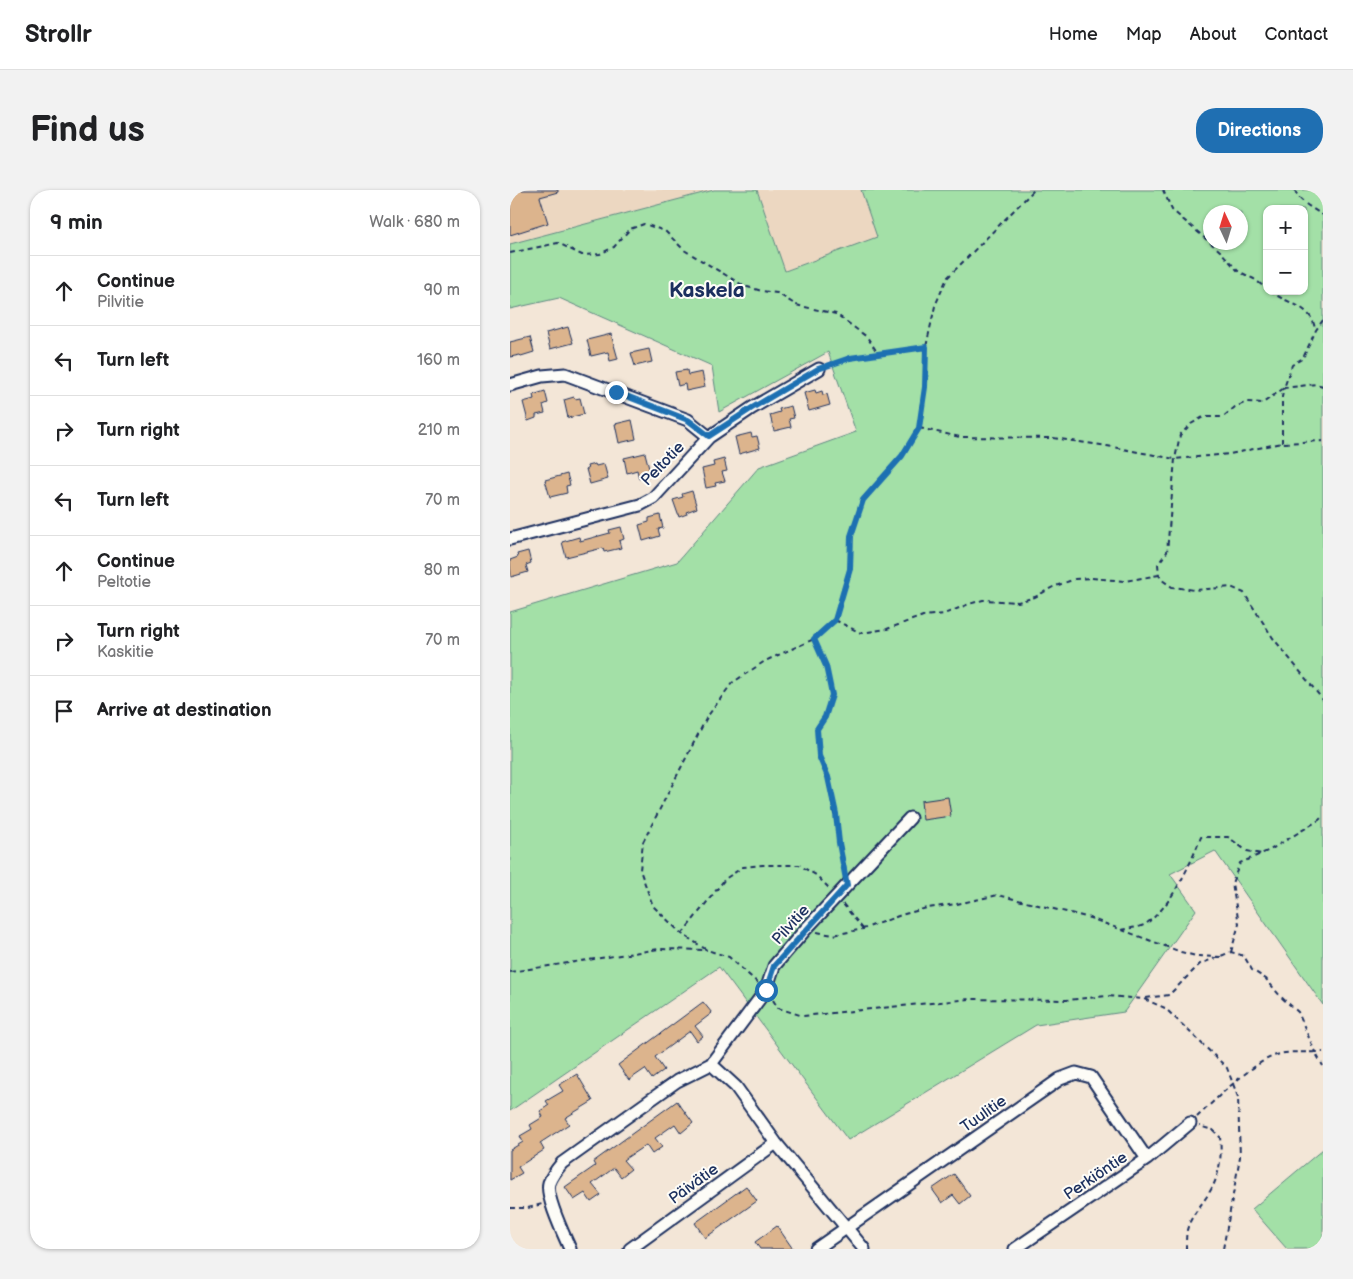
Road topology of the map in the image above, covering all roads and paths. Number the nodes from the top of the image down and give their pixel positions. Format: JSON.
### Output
{"nodes":[{"id":1,"x":1034,"y":190,"type":"edge"},
{"id":2,"x":1163,"y":190,"type":"edge"},
{"id":3,"x":1295,"y":190,"type":"edge"},
{"id":4,"x":1323,"y":214,"type":"edge"},
{"id":5,"x":510,"y":253,"type":"edge"},
{"id":6,"x":1263,"y":286,"type":"edge"},
{"id":7,"x":1277,"y":295,"type":"edge"},
{"id":8,"x":1323,"y":320,"type":"edge"},
{"id":9,"x":1316,"y":330,"type":"junction"},
{"id":10,"x":926,"y":347,"type":"junction"},
{"id":11,"x":879,"y":355,"type":"junction"},
{"id":12,"x":818,"y":369,"type":"joint"},
{"id":13,"x":510,"y":384,"type":"edge"},
{"id":14,"x":1323,"y":386,"type":"edge"},
{"id":15,"x":1284,"y":388,"type":"junction"},
{"id":16,"x":919,"y":428,"type":"junction"},
{"id":17,"x":709,"y":436,"type":"junction"},
{"id":18,"x":1323,"y":441,"type":"edge"},
{"id":19,"x":1282,"y":443,"type":"junction"},
{"id":20,"x":1175,"y":459,"type":"junction"},
{"id":21,"x":510,"y":539,"type":"edge"},
{"id":22,"x":1159,"y":575,"type":"junction"},
{"id":23,"x":835,"y":620,"type":"junction"},
{"id":24,"x":814,"y":639,"type":"junction"},
{"id":25,"x":1323,"y":700,"type":"edge"},
{"id":26,"x":1323,"y":816,"type":"edge"},
{"id":27,"x":910,"y":818,"type":"dead end"},
{"id":28,"x":1262,"y":854,"type":"junction"},
{"id":29,"x":847,"y":885,"type":"junction"},
{"id":30,"x":836,"y":897,"type":"junction"},
{"id":31,"x":864,"y":929,"type":"junction"},
{"id":32,"x":805,"y":930,"type":"junction"},
{"id":33,"x":1121,"y":930,"type":"junction"},
{"id":34,"x":682,"y":934,"type":"junction"},
{"id":35,"x":707,"y":950,"type":"junction"},
{"id":36,"x":1231,"y":952,"type":"junction"},
{"id":37,"x":1221,"y":957,"type":"junction"},
{"id":38,"x":510,"y":972,"type":"edge"},
{"id":39,"x":766,"y":990,"type":"junction"},
{"id":40,"x":1144,"y":999,"type":"junction"},
{"id":41,"x":1315,"y":1052,"type":"junction"},
{"id":42,"x":1323,"y":1052,"type":"edge"},
{"id":43,"x":711,"y":1064,"type":"junction"},
{"id":44,"x":1323,"y":1066,"type":"edge"},
{"id":45,"x":1233,"y":1083,"type":"junction"},
{"id":46,"x":1190,"y":1123,"type":"junction"},
{"id":47,"x":776,"y":1143,"type":"junction"},
{"id":48,"x":1147,"y":1159,"type":"junction"},
{"id":49,"x":551,"y":1202,"type":"junction"},
{"id":50,"x":510,"y":1208,"type":"edge"},
{"id":51,"x":846,"y":1227,"type":"junction"},
{"id":52,"x":570,"y":1249,"type":"edge"},
{"id":53,"x":630,"y":1249,"type":"edge"},
{"id":54,"x":816,"y":1249,"type":"edge"},
{"id":55,"x":864,"y":1249,"type":"edge"},
{"id":56,"x":1015,"y":1249,"type":"edge"},
{"id":57,"x":1186,"y":1249,"type":"edge"},
{"id":58,"x":1223,"y":1249,"type":"edge"}],
"edges":[{"from":1,"to":10,"type":"path"},
{"from":2,"to":6,"type":"path"},
{"from":3,"to":4,"type":"path"},
{"from":5,"to":11,"type":"path"},
{"from":7,"to":9,"type":"path"},
{"from":8,"to":9,"type":"path"},
{"from":9,"to":15,"type":"path"},
{"from":10,"to":11,"type":"path"},
{"from":10,"to":16,"type":"path"},
{"from":11,"to":12,"type":"path"},
{"from":12,"to":17,"type":"street","name":"Peltotie"},
{"from":13,"to":17,"type":"street"},
{"from":14,"to":15,"type":"path"},
{"from":15,"to":19,"type":"path"},
{"from":15,"to":20,"type":"path"},
{"from":16,"to":20,"type":"path"},
{"from":16,"to":23,"type":"path"},
{"from":17,"to":21,"type":"street","name":"Peltotie"},
{"from":18,"to":19,"type":"path"},
{"from":19,"to":20,"type":"path"},
{"from":20,"to":22,"type":"path"},
{"from":22,"to":23,"type":"path"},
{"from":22,"to":25,"type":"path"},
{"from":23,"to":24,"type":"path"},
{"from":24,"to":29,"type":"path"},
{"from":24,"to":34,"type":"path"},
{"from":26,"to":28,"type":"path"},
{"from":27,"to":29,"type":"street","name":"Pilvitie"},
{"from":28,"to":33,"type":"path"},
{"from":28,"to":36,"type":"path"},
{"from":29,"to":30,"type":"street","name":"Pilvitie"},
{"from":30,"to":31,"type":"path"},
{"from":30,"to":32,"type":"street","name":"Pilvitie"},
{"from":30,"to":34,"type":"path"},
{"from":31,"to":32,"type":"path"},
{"from":31,"to":33,"type":"path"},
{"from":32,"to":39,"type":"street","name":"Pilvitie"},
{"from":33,"to":37,"type":"path"},
{"from":34,"to":35,"type":"path"},
{"from":35,"to":38,"type":"path"},
{"from":35,"to":39,"type":"path"},
{"from":36,"to":37,"type":"path"},
{"from":36,"to":41,"type":"path"},
{"from":37,"to":40,"type":"path"},
{"from":39,"to":40,"type":"path"},
{"from":39,"to":43,"type":"street","name":"Pilvitie"},
{"from":40,"to":45,"type":"path"},
{"from":41,"to":42,"type":"path"},
{"from":41,"to":44,"type":"path"},
{"from":41,"to":45,"type":"path"},
{"from":43,"to":47,"type":"street"},
{"from":43,"to":49,"type":"street","name":"Pilvitie"},
{"from":45,"to":46,"type":"path"},
{"from":45,"to":58,"type":"path"},
{"from":46,"to":48,"type":"street","name":"Perkiöntie"},
{"from":46,"to":57,"type":"path"},
{"from":47,"to":51,"type":"street"},
{"from":47,"to":53,"type":"street","name":"Päivätie"},
{"from":48,"to":51,"type":"street","name":"Tuulitie"},
{"from":48,"to":56,"type":"street","name":"Perkiöntie"},
{"from":49,"to":50,"type":"path"},
{"from":49,"to":52,"type":"street","name":"Pilvitie"},
{"from":51,"to":54,"type":"street","name":"Tuulitie"},
{"from":51,"to":55,"type":"street"}]}
